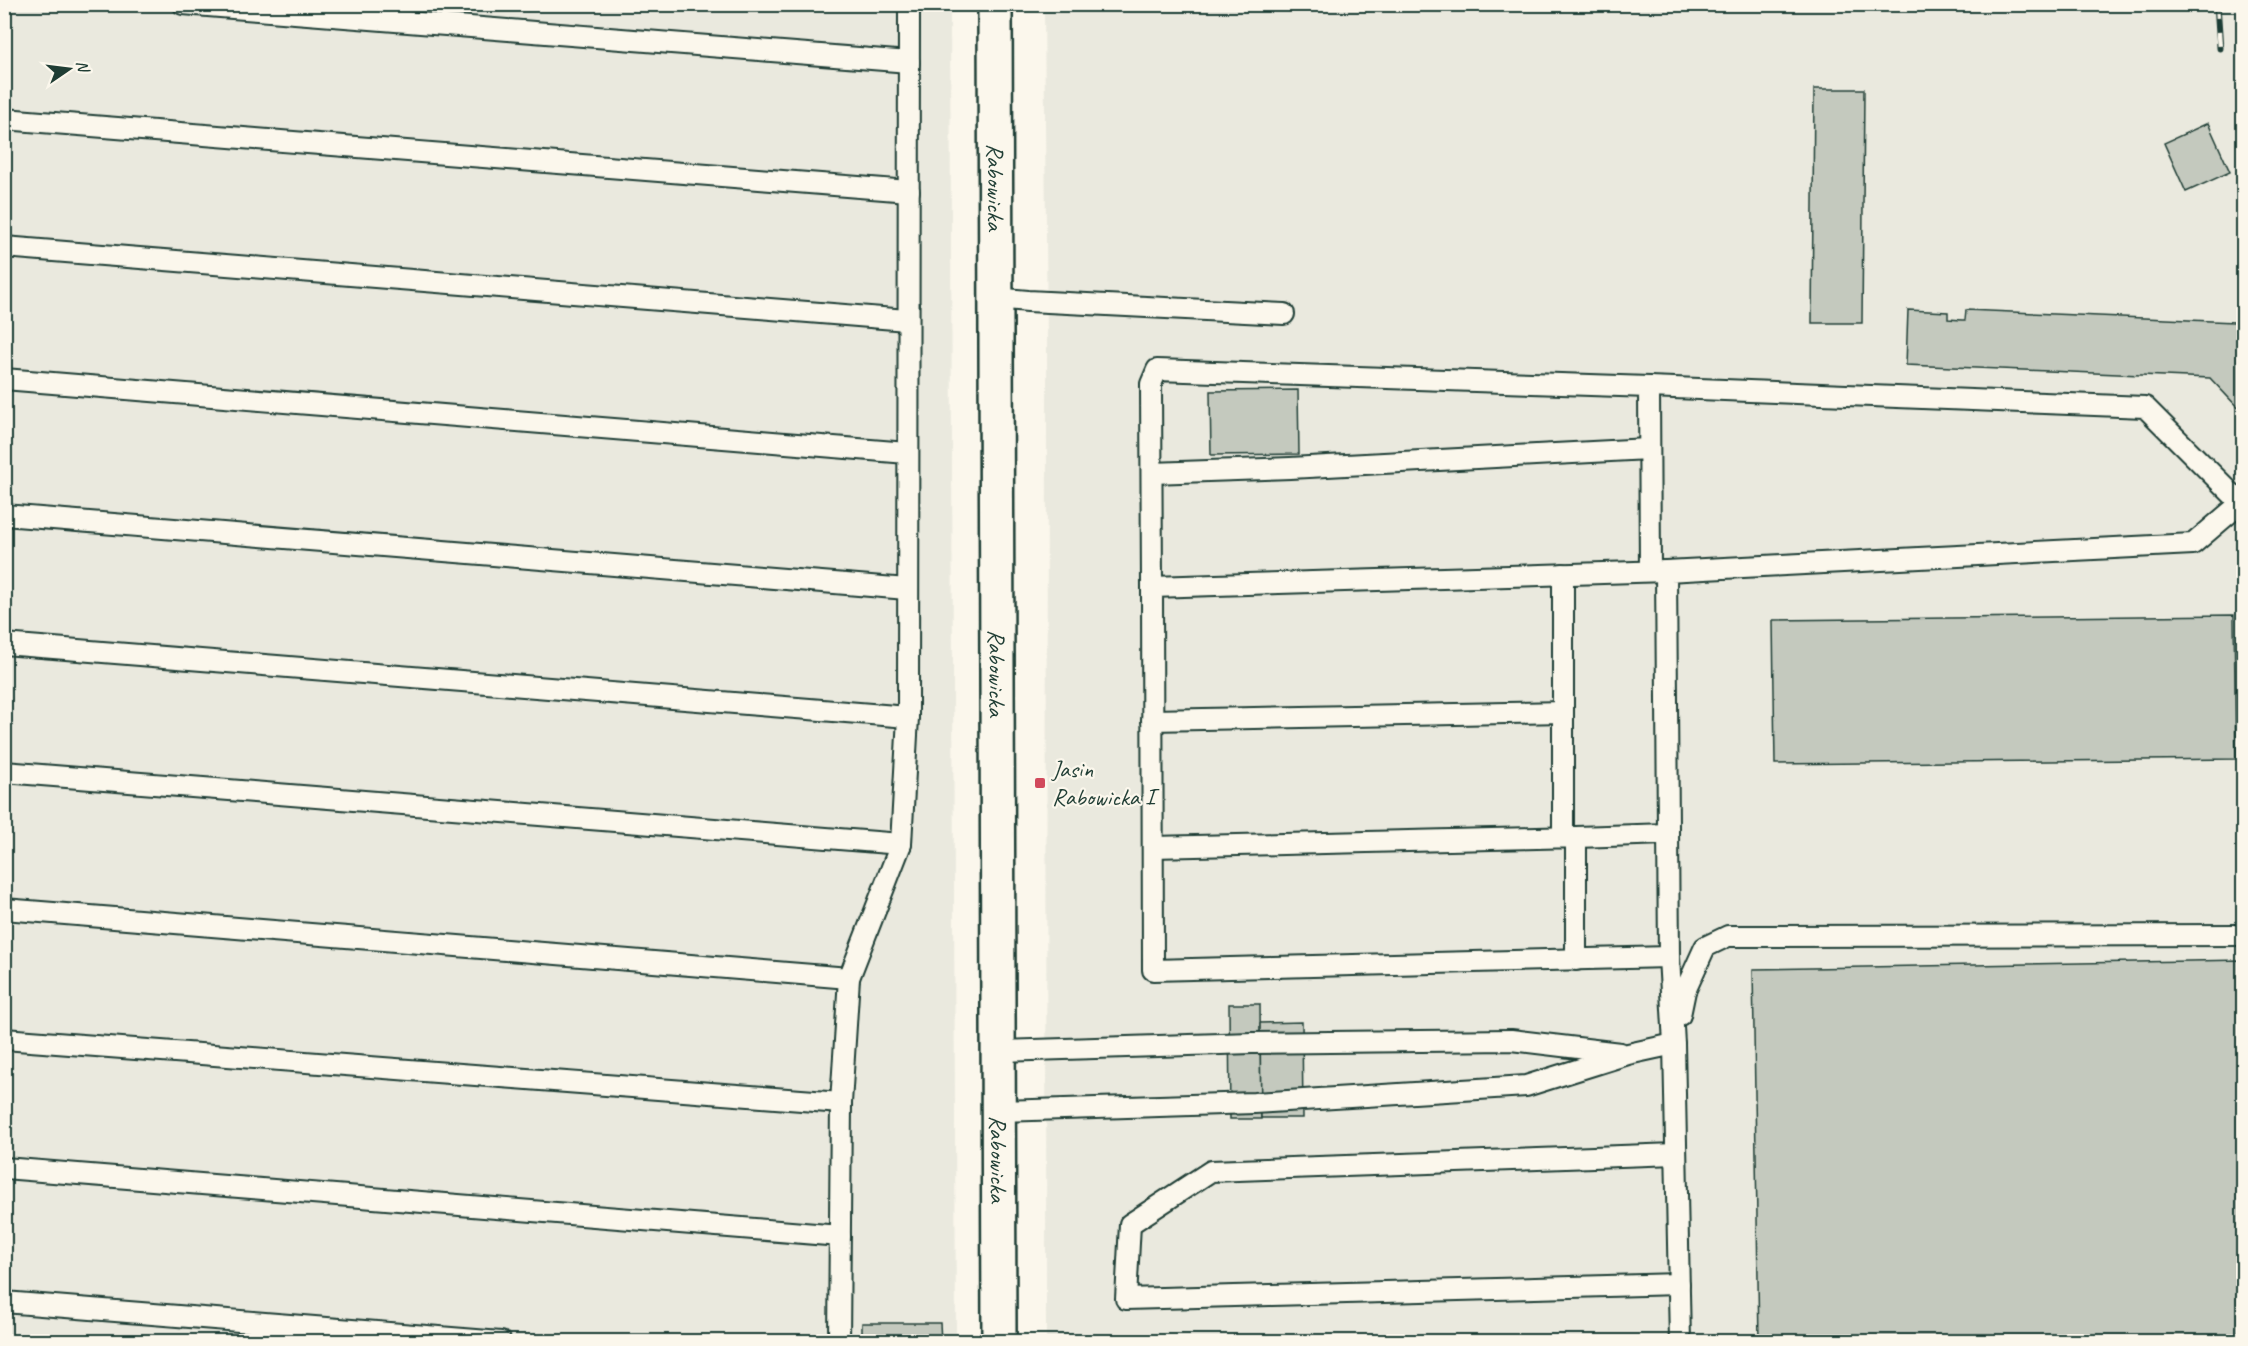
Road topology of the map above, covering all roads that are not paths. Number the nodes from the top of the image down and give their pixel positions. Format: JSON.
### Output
{"nodes":[{"id":1,"x":183,"y":4,"type":"edge"},
{"id":2,"x":909,"y":4,"type":"edge"},
{"id":3,"x":995,"y":4,"type":"edge"},
{"id":4,"x":909,"y":62,"type":"junction"},
{"id":5,"x":4,"y":120,"type":"edge"},
{"id":6,"x":909,"y":191,"type":"junction"},
{"id":7,"x":4,"y":247,"type":"edge"},
{"id":8,"x":996,"y":298,"type":"junction"},
{"id":9,"x":1284,"y":314,"type":"dead end"},
{"id":10,"x":907,"y":320,"type":"junction"},
{"id":11,"x":4,"y":380,"type":"edge"},
{"id":12,"x":1650,"y":387,"type":"junction"},
{"id":13,"x":1648,"y":449,"type":"junction"},
{"id":14,"x":907,"y":453,"type":"junction"},
{"id":15,"x":1152,"y":473,"type":"junction"},
{"id":16,"x":2242,"y":504,"type":"edge"},
{"id":17,"x":4,"y":515,"type":"edge"},
{"id":18,"x":1658,"y":571,"type":"junction"},
{"id":19,"x":1563,"y":574,"type":"junction"},
{"id":20,"x":1152,"y":587,"type":"junction"},
{"id":21,"x":908,"y":589,"type":"junction"},
{"id":22,"x":4,"y":644,"type":"edge"},
{"id":23,"x":1563,"y":712,"type":"junction"},
{"id":24,"x":908,"y":717,"type":"junction"},
{"id":25,"x":1152,"y":720,"type":"junction"},
{"id":26,"x":4,"y":772,"type":"edge"},
{"id":27,"x":1668,"y":834,"type":"junction"},
{"id":28,"x":1569,"y":837,"type":"junction"},
{"id":29,"x":902,"y":844,"type":"junction"},
{"id":30,"x":1153,"y":847,"type":"junction"},
{"id":31,"x":4,"y":909,"type":"edge"},
{"id":32,"x":2244,"y":935,"type":"edge"},
{"id":33,"x":1669,"y":957,"type":"junction"},
{"id":34,"x":1576,"y":960,"type":"junction"},
{"id":35,"x":849,"y":978,"type":"junction"},
{"id":36,"x":4,"y":1040,"type":"edge"},
{"id":37,"x":1674,"y":1044,"type":"junction"},
{"id":38,"x":999,"y":1051,"type":"junction"},
{"id":39,"x":1628,"y":1054,"type":"junction"},
{"id":40,"x":841,"y":1103,"type":"junction"},
{"id":41,"x":998,"y":1110,"type":"junction"},
{"id":42,"x":1676,"y":1154,"type":"junction"},
{"id":43,"x":4,"y":1168,"type":"edge"},
{"id":44,"x":840,"y":1236,"type":"junction"},
{"id":45,"x":1679,"y":1284,"type":"junction"},
{"id":46,"x":4,"y":1302,"type":"edge"},
{"id":47,"x":501,"y":1341,"type":"edge"},
{"id":48,"x":839,"y":1341,"type":"edge"},
{"id":49,"x":999,"y":1341,"type":"edge"},
{"id":50,"x":1680,"y":1341,"type":"edge"}],
"edges":[{"from":1,"to":4,"type":"lane"},
{"from":2,"to":4,"type":"lane"},
{"from":3,"to":8,"type":"street","name":"Rabowicka"},
{"from":4,"to":6,"type":"lane"},
{"from":5,"to":6,"type":"lane"},
{"from":6,"to":10,"type":"lane"},
{"from":7,"to":10,"type":"lane"},
{"from":8,"to":9,"type":"lane"},
{"from":8,"to":38,"type":"street","name":"Rabowicka"},
{"from":10,"to":14,"type":"lane"},
{"from":11,"to":14,"type":"lane"},
{"from":12,"to":13,"type":"lane"},
{"from":12,"to":15,"type":"lane"},
{"from":12,"to":16,"type":"lane"},
{"from":13,"to":15,"type":"lane"},
{"from":13,"to":18,"type":"lane"},
{"from":14,"to":21,"type":"lane"},
{"from":15,"to":20,"type":"lane"},
{"from":16,"to":18,"type":"lane"},
{"from":17,"to":21,"type":"lane"},
{"from":18,"to":19,"type":"lane"},
{"from":18,"to":27,"type":"lane"},
{"from":19,"to":20,"type":"lane"},
{"from":19,"to":23,"type":"lane"},
{"from":20,"to":25,"type":"lane"},
{"from":21,"to":24,"type":"lane"},
{"from":22,"to":24,"type":"lane"},
{"from":23,"to":25,"type":"lane"},
{"from":23,"to":28,"type":"lane"},
{"from":24,"to":29,"type":"lane"},
{"from":25,"to":30,"type":"lane"},
{"from":26,"to":29,"type":"lane"},
{"from":27,"to":28,"type":"lane"},
{"from":27,"to":33,"type":"lane"},
{"from":28,"to":30,"type":"lane"},
{"from":28,"to":34,"type":"lane"},
{"from":29,"to":35,"type":"lane"},
{"from":30,"to":34,"type":"lane"},
{"from":31,"to":35,"type":"lane"},
{"from":32,"to":37,"type":"lane"},
{"from":33,"to":34,"type":"lane"},
{"from":33,"to":37,"type":"lane"},
{"from":35,"to":40,"type":"lane"},
{"from":36,"to":40,"type":"lane"},
{"from":37,"to":39,"type":"lane"},
{"from":37,"to":42,"type":"lane"},
{"from":38,"to":39,"type":"lane"},
{"from":38,"to":41,"type":"street","name":"Rabowicka"},
{"from":39,"to":41,"type":"lane"},
{"from":40,"to":44,"type":"lane"},
{"from":41,"to":49,"type":"street","name":"Rabowicka"},
{"from":42,"to":45,"type":"lane"},
{"from":42,"to":45,"type":"lane"},
{"from":43,"to":44,"type":"lane"},
{"from":44,"to":48,"type":"lane"},
{"from":45,"to":50,"type":"lane"},
{"from":46,"to":47,"type":"lane"}]}
